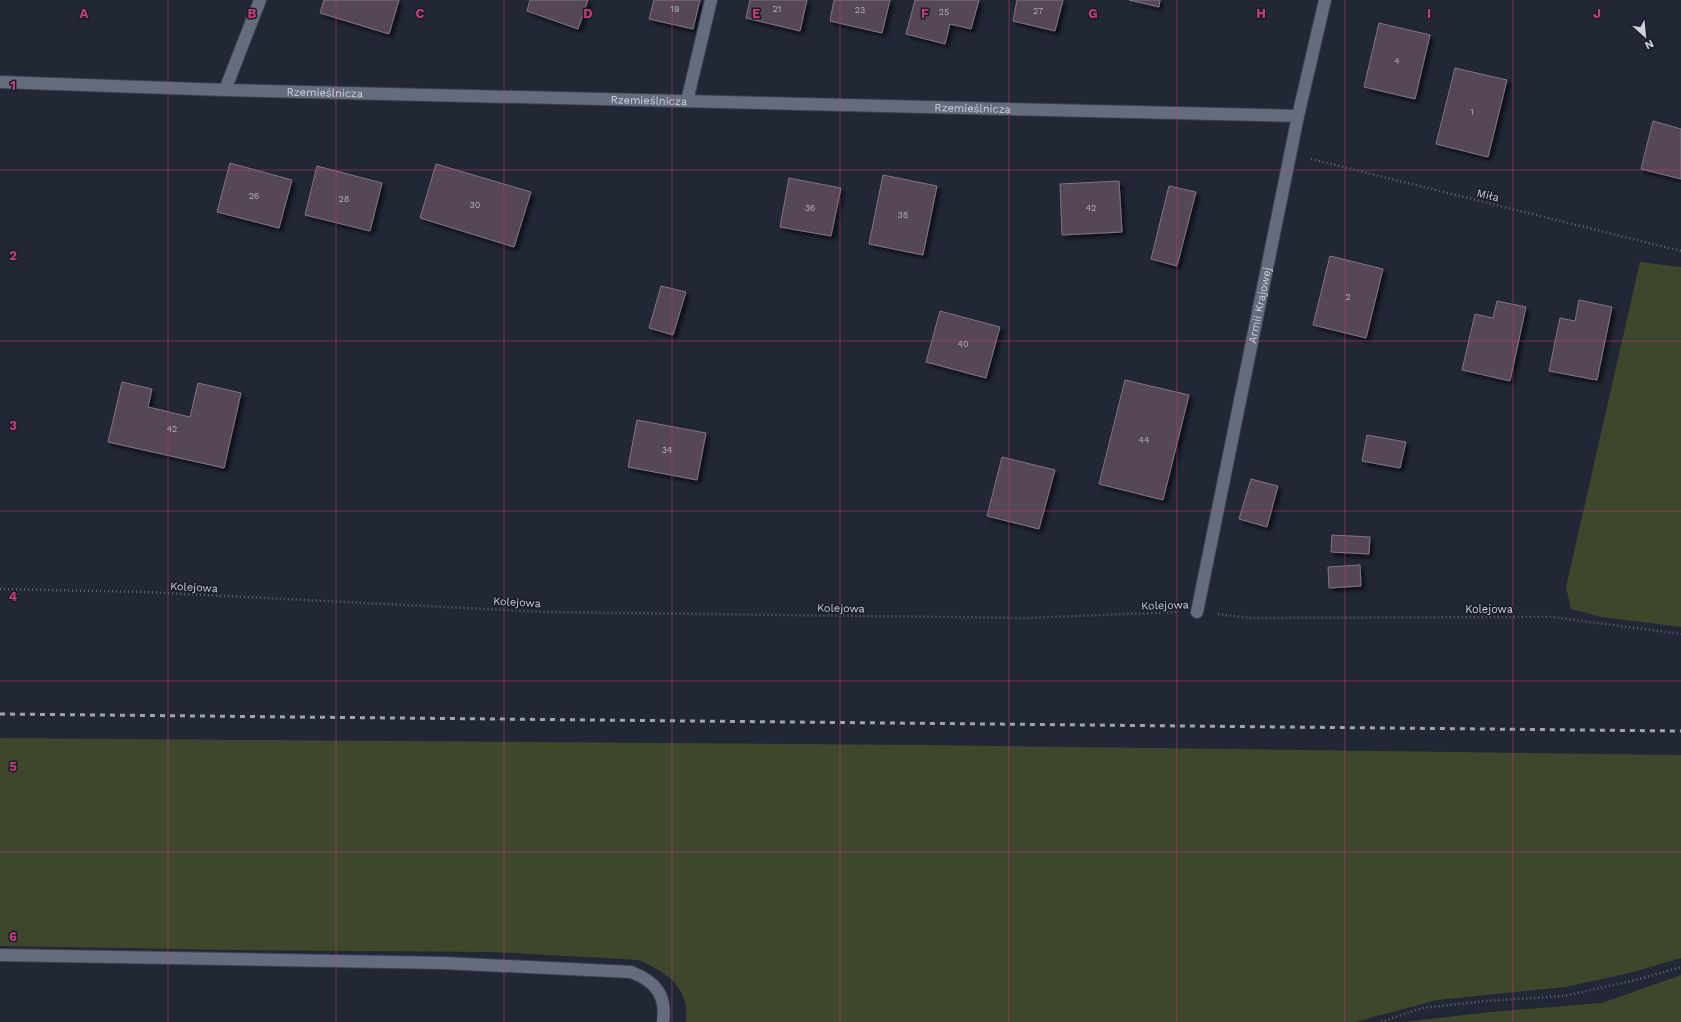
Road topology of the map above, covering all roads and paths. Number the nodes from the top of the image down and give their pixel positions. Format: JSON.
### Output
{"nodes":[{"id":1,"x":260,"y":0,"type":"edge"},
{"id":2,"x":711,"y":0,"type":"edge"},
{"id":3,"x":1326,"y":0,"type":"edge"},
{"id":4,"x":0,"y":82,"type":"edge"},
{"id":5,"x":226,"y":90,"type":"junction"},
{"id":6,"x":687,"y":101,"type":"junction"},
{"id":7,"x":1298,"y":116,"type":"junction"},
{"id":8,"x":1291,"y":154,"type":"junction"},
{"id":9,"x":1681,"y":251,"type":"edge"},
{"id":10,"x":0,"y":589,"type":"edge"},
{"id":11,"x":1197,"y":612,"type":"junction"},
{"id":12,"x":1681,"y":634,"type":"edge"},
{"id":13,"x":0,"y":955,"type":"edge"},
{"id":14,"x":1681,"y":967,"type":"edge"},
{"id":15,"x":662,"y":1022,"type":"edge"},
{"id":16,"x":1381,"y":1022,"type":"edge"}],
"edges":[{"from":1,"to":5,"type":"street"},
{"from":2,"to":6,"type":"street"},
{"from":3,"to":7,"type":"street","name":"Armii Krajowej"},
{"from":4,"to":5,"type":"street","name":"Rzemieślnicza"},
{"from":5,"to":6,"type":"street","name":"Rzemieślnicza"},
{"from":6,"to":7,"type":"street","name":"Rzemieślnicza"},
{"from":7,"to":8,"type":"street","name":"Armii Krajowej"},
{"from":8,"to":9,"type":"path","name":"Miła"},
{"from":8,"to":11,"type":"street","name":"Armii Krajowej"},
{"from":10,"to":11,"type":"path","name":"Kolejowa"},
{"from":11,"to":12,"type":"path","name":"Kolejowa"},
{"from":13,"to":15,"type":"street"},
{"from":14,"to":16,"type":"path"}]}
